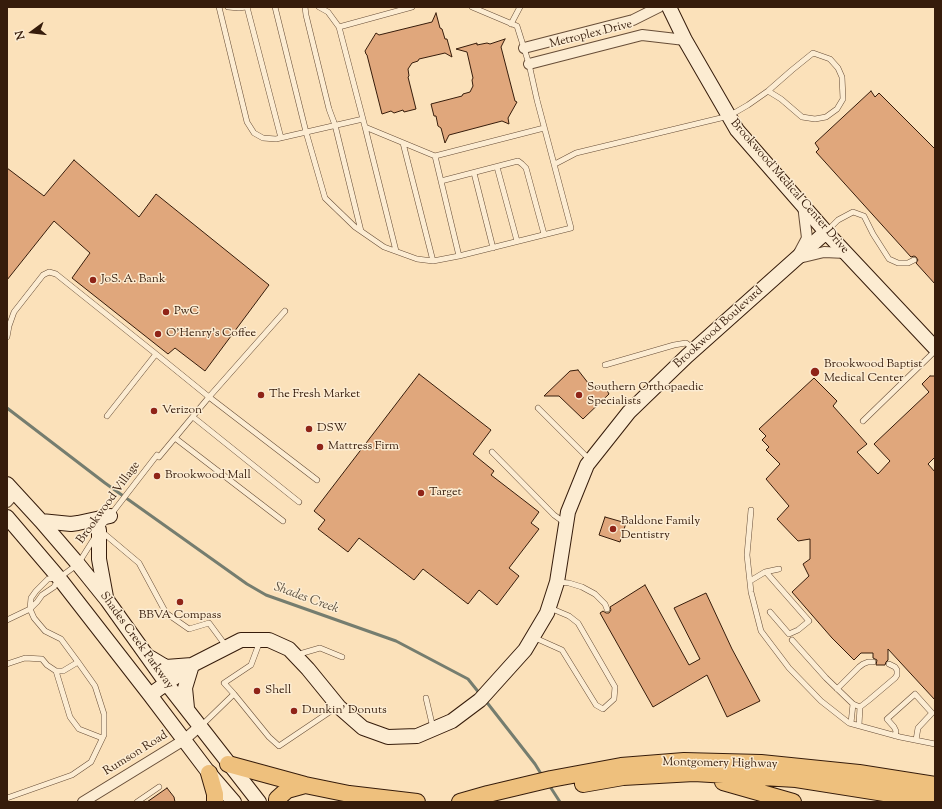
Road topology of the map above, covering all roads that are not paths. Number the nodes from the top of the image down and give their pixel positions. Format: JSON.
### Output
{"nodes":[{"id":1,"x":219,"y":7,"type":"edge"},
{"id":2,"x":228,"y":7,"type":"edge"},
{"id":3,"x":247,"y":7,"type":"edge"},
{"id":4,"x":275,"y":7,"type":"edge"},
{"id":5,"x":305,"y":7,"type":"edge"},
{"id":6,"x":319,"y":7,"type":"edge"},
{"id":7,"x":412,"y":7,"type":"edge"},
{"id":8,"x":472,"y":7,"type":"edge"},
{"id":9,"x":520,"y":7,"type":"edge"},
{"id":10,"x":659,"y":7,"type":"edge"},
{"id":11,"x":669,"y":7,"type":"edge"},
{"id":12,"x":511,"y":24,"type":"junction"},
{"id":13,"x":339,"y":27,"type":"junction"},
{"id":14,"x":685,"y":40,"type":"junction"},
{"id":15,"x":524,"y":48,"type":"junction"},
{"id":16,"x":529,"y":64,"type":"junction"},
{"id":17,"x":768,"y":91,"type":"junction"},
{"id":18,"x":729,"y":116,"type":"junction"},
{"id":19,"x":363,"y":119,"type":"junction"},
{"id":20,"x":335,"y":125,"type":"junction"},
{"id":21,"x":365,"y":127,"type":"junction"},
{"id":22,"x":544,"y":128,"type":"junction"},
{"id":23,"x":306,"y":132,"type":"junction"},
{"id":24,"x":281,"y":138,"type":"junction"},
{"id":25,"x":403,"y":143,"type":"junction"},
{"id":26,"x":435,"y":156,"type":"junction"},
{"id":27,"x":555,"y":164,"type":"junction"},
{"id":28,"x":497,"y":167,"type":"junction"},
{"id":29,"x":474,"y":173,"type":"junction"},
{"id":30,"x":441,"y":181,"type":"junction"},
{"id":31,"x":803,"y":205,"type":"junction"},
{"id":32,"x":361,"y":231,"type":"junction"},
{"id":33,"x":826,"y":232,"type":"junction"},
{"id":34,"x":544,"y":234,"type":"junction"},
{"id":35,"x":517,"y":241,"type":"junction"},
{"id":36,"x":493,"y":248,"type":"junction"},
{"id":37,"x":396,"y":251,"type":"junction"},
{"id":38,"x":846,"y":253,"type":"junction"},
{"id":39,"x":459,"y":256,"type":"junction"},
{"id":40,"x":797,"y":258,"type":"junction"},
{"id":41,"x":914,"y":260,"type":"dead end"},
{"id":42,"x":433,"y":261,"type":"junction"},
{"id":43,"x":285,"y":311,"type":"dead end"},
{"id":44,"x":7,"y":337,"type":"edge"},
{"id":45,"x":935,"y":348,"type":"edge"},
{"id":46,"x":694,"y":350,"type":"junction"},
{"id":47,"x":935,"y":351,"type":"edge"},
{"id":48,"x":156,"y":354,"type":"junction"},
{"id":49,"x":605,"y":365,"type":"dead end"},
{"id":50,"x":209,"y":397,"type":"junction"},
{"id":51,"x":538,"y":408,"type":"dead end"},
{"id":52,"x":107,"y":416,"type":"dead end"},
{"id":53,"x":193,"y":417,"type":"junction"},
{"id":54,"x":863,"y":421,"type":"dead end"},
{"id":55,"x":175,"y":438,"type":"junction"},
{"id":56,"x":492,"y":452,"type":"dead end"},
{"id":57,"x":590,"y":461,"type":"junction"},
{"id":58,"x":316,"y":480,"type":"dead end"},
{"id":59,"x":10,"y":493,"type":"edge"},
{"id":60,"x":299,"y":502,"type":"dead end"},
{"id":61,"x":751,"y":510,"type":"dead end"},
{"id":62,"x":110,"y":516,"type":"junction"},
{"id":63,"x":7,"y":517,"type":"edge"},
{"id":64,"x":41,"y":521,"type":"junction"},
{"id":65,"x":283,"y":521,"type":"dead end"},
{"id":66,"x":566,"y":523,"type":"junction"},
{"id":67,"x":99,"y":530,"type":"junction"},
{"id":68,"x":78,"y":564,"type":"junction"},
{"id":69,"x":779,"y":569,"type":"dead end"},
{"id":70,"x":766,"y":572,"type":"junction"},
{"id":71,"x":59,"y":578,"type":"junction"},
{"id":72,"x":750,"y":581,"type":"junction"},
{"id":73,"x":557,"y":582,"type":"junction"},
{"id":74,"x":107,"y":600,"type":"junction"},
{"id":75,"x":549,"y":607,"type":"junction"},
{"id":76,"x":30,"y":609,"type":"junction"},
{"id":77,"x":607,"y":609,"type":"dead end"},
{"id":78,"x":770,"y":612,"type":"dead end"},
{"id":79,"x":7,"y":620,"type":"edge"},
{"id":80,"x":533,"y":637,"type":"junction"},
{"id":81,"x":261,"y":640,"type":"junction"},
{"id":82,"x":792,"y":640,"type":"dead end"},
{"id":83,"x":227,"y":647,"type":"junction"},
{"id":84,"x":147,"y":656,"type":"junction"},
{"id":85,"x":295,"y":656,"type":"junction"},
{"id":86,"x":342,"y":656,"type":"dead end"},
{"id":87,"x":78,"y":662,"type":"junction"},
{"id":88,"x":873,"y":662,"type":"dead end"},
{"id":89,"x":7,"y":664,"type":"edge"},
{"id":90,"x":889,"y":664,"type":"dead end"},
{"id":91,"x":192,"y":665,"type":"junction"},
{"id":92,"x":56,"y":671,"type":"junction"},
{"id":93,"x":167,"y":684,"type":"junction"},
{"id":94,"x":837,"y":689,"type":"junction"},
{"id":95,"x":234,"y":694,"type":"junction"},
{"id":96,"x":150,"y":695,"type":"junction"},
{"id":97,"x":426,"y":698,"type":"dead end"},
{"id":98,"x":853,"y":704,"type":"junction"},
{"id":99,"x":338,"y":706,"type":"junction"},
{"id":100,"x":860,"y":707,"type":"junction"},
{"id":101,"x":187,"y":709,"type":"junction"},
{"id":102,"x":851,"y":723,"type":"junction"},
{"id":103,"x":859,"y":725,"type":"junction"},
{"id":104,"x":200,"y":726,"type":"junction"},
{"id":105,"x":433,"y":729,"type":"junction"},
{"id":106,"x":895,"y":736,"type":"junction"},
{"id":107,"x":102,"y":738,"type":"junction"},
{"id":108,"x":184,"y":740,"type":"junction"},
{"id":109,"x":916,"y":740,"type":"junction"},
{"id":110,"x":935,"y":744,"type":"edge"},
{"id":111,"x":228,"y":764,"type":"junction"},
{"id":112,"x":622,"y":772,"type":"junction"},
{"id":113,"x":209,"y":773,"type":"junction"},
{"id":114,"x":694,"y":773,"type":"junction"},
{"id":115,"x":859,"y":773,"type":"junction"},
{"id":116,"x":935,"y":774,"type":"edge"},
{"id":117,"x":305,"y":785,"type":"junction"},
{"id":118,"x":935,"y":785,"type":"edge"},
{"id":119,"x":159,"y":787,"type":"dead end"},
{"id":120,"x":7,"y":798,"type":"edge"},
{"id":121,"x":353,"y":798,"type":"edge"},
{"id":122,"x":935,"y":801,"type":"edge"},
{"id":123,"x":84,"y":802,"type":"edge"},
{"id":124,"x":137,"y":802,"type":"edge"},
{"id":125,"x":215,"y":802,"type":"edge"},
{"id":126,"x":234,"y":802,"type":"edge"},
{"id":127,"x":259,"y":802,"type":"edge"},
{"id":128,"x":277,"y":802,"type":"edge"},
{"id":129,"x":417,"y":802,"type":"edge"},
{"id":130,"x":460,"y":802,"type":"edge"},
{"id":131,"x":504,"y":802,"type":"edge"},
{"id":132,"x":794,"y":802,"type":"edge"}],
"edges":[{"from":1,"to":24,"type":"lane"},
{"from":2,"to":3,"type":"lane"},
{"from":3,"to":24,"type":"lane"},
{"from":4,"to":23,"type":"lane"},
{"from":5,"to":20,"type":"lane"},
{"from":6,"to":13,"type":"lane"},
{"from":7,"to":13,"type":"lane"},
{"from":8,"to":12,"type":"lane"},
{"from":9,"to":12,"type":"lane"},
{"from":10,"to":15,"type":"street","name":"Metroplex Drive"},
{"from":11,"to":14,"type":"street","name":"Brookwood Medical Center Drive"},
{"from":12,"to":15,"type":"lane"},
{"from":13,"to":19,"type":"lane"},
{"from":14,"to":16,"type":"street","name":"Metroplex Drive"},
{"from":14,"to":18,"type":"street","name":"Brookwood Medical Center Drive"},
{"from":15,"to":16,"type":"lane"},
{"from":16,"to":22,"type":"lane"},
{"from":17,"to":17,"type":"lane"},
{"from":17,"to":18,"type":"lane"},
{"from":18,"to":27,"type":"lane"},
{"from":18,"to":31,"type":"street","name":"Brookwood Medical Center Drive"},
{"from":19,"to":20,"type":"lane"},
{"from":19,"to":21,"type":"lane"},
{"from":20,"to":23,"type":"lane"},
{"from":20,"to":32,"type":"lane"},
{"from":21,"to":25,"type":"lane"},
{"from":21,"to":37,"type":"lane"},
{"from":22,"to":26,"type":"lane"},
{"from":22,"to":27,"type":"lane"},
{"from":23,"to":24,"type":"lane"},
{"from":23,"to":32,"type":"lane"},
{"from":25,"to":26,"type":"lane"},
{"from":25,"to":42,"type":"lane"},
{"from":26,"to":30,"type":"lane"},
{"from":27,"to":34,"type":"lane"},
{"from":28,"to":29,"type":"lane"},
{"from":28,"to":34,"type":"lane"},
{"from":28,"to":35,"type":"lane"},
{"from":29,"to":30,"type":"lane"},
{"from":29,"to":36,"type":"lane"},
{"from":30,"to":39,"type":"lane"},
{"from":31,"to":33,"type":"street","name":"Brookwood Medical Center Drive"},
{"from":31,"to":40,"type":"street","name":"Brookwood Boulevard"},
{"from":32,"to":37,"type":"lane"},
{"from":33,"to":38,"type":"street","name":"Brookwood Medical Center Drive"},
{"from":33,"to":40,"type":"street","name":"Brookwood Boulevard"},
{"from":33,"to":41,"type":"lane"},
{"from":34,"to":35,"type":"lane"},
{"from":35,"to":36,"type":"lane"},
{"from":36,"to":39,"type":"lane"},
{"from":37,"to":42,"type":"lane"},
{"from":38,"to":40,"type":"street","name":"Brookwood Boulevard"},
{"from":38,"to":45,"type":"street","name":"Brookwood Medical Center Drive"},
{"from":39,"to":42,"type":"lane"},
{"from":40,"to":46,"type":"street","name":"Brookwood Boulevard"},
{"from":43,"to":50,"type":"lane","name":"Brookwood Village"},
{"from":44,"to":48,"type":"lane"},
{"from":46,"to":49,"type":"lane"},
{"from":46,"to":57,"type":"street","name":"Brookwood Boulevard"},
{"from":47,"to":54,"type":"lane"},
{"from":48,"to":50,"type":"lane"},
{"from":48,"to":52,"type":"lane"},
{"from":50,"to":53,"type":"lane","name":"Brookwood Village"},
{"from":50,"to":58,"type":"lane"},
{"from":51,"to":57,"type":"lane"},
{"from":53,"to":55,"type":"lane","name":"Brookwood Village"},
{"from":53,"to":60,"type":"lane"},
{"from":55,"to":62,"type":"lane","name":"Brookwood Village"},
{"from":55,"to":65,"type":"lane"},
{"from":56,"to":66,"type":"lane"},
{"from":57,"to":66,"type":"street","name":"Brookwood Boulevard"},
{"from":59,"to":64,"type":"street","name":"Shades Creek Parkway"},
{"from":61,"to":72,"type":"lane"},
{"from":62,"to":64,"type":"street"},
{"from":62,"to":67,"type":"lane","name":"Brookwood Village"},
{"from":63,"to":71,"type":"street","name":"Shades Creek Parkway"},
{"from":64,"to":68,"type":"street","name":"Shades Creek Parkway"},
{"from":66,"to":73,"type":"street","name":"Brookwood Boulevard"},
{"from":67,"to":68,"type":"lane","name":"Brookwood Village"},
{"from":67,"to":74,"type":"street"},
{"from":67,"to":83,"type":"lane"},
{"from":68,"to":71,"type":"lane"},
{"from":68,"to":74,"type":"street","name":"Shades Creek Parkway"},
{"from":69,"to":70,"type":"lane"},
{"from":70,"to":72,"type":"lane"},
{"from":70,"to":78,"type":"lane"},
{"from":71,"to":76,"type":"lane"},
{"from":71,"to":76,"type":"lane"},
{"from":71,"to":96,"type":"street","name":"Shades Creek Parkway"},
{"from":72,"to":102,"type":"lane"},
{"from":73,"to":75,"type":"street","name":"Brookwood Boulevard"},
{"from":73,"to":77,"type":"lane"},
{"from":74,"to":84,"type":"street","name":"Shades Creek Parkway"},
{"from":75,"to":80,"type":"street","name":"Brookwood Boulevard"},
{"from":75,"to":80,"type":"lane"},
{"from":76,"to":79,"type":"lane"},
{"from":76,"to":87,"type":"lane"},
{"from":80,"to":105,"type":"street","name":"Brookwood Boulevard"},
{"from":81,"to":83,"type":"street","name":"Brookwood Boulevard"},
{"from":81,"to":85,"type":"street","name":"Brookwood Boulevard"},
{"from":81,"to":95,"type":"lane"},
{"from":82,"to":94,"type":"lane"},
{"from":83,"to":91,"type":"street","name":"Brookwood Boulevard"},
{"from":84,"to":91,"type":"street"},
{"from":84,"to":93,"type":"street","name":"Shades Creek Parkway"},
{"from":85,"to":86,"type":"lane"},
{"from":85,"to":99,"type":"street","name":"Brookwood Boulevard"},
{"from":87,"to":92,"type":"lane"},
{"from":87,"to":107,"type":"lane"},
{"from":88,"to":94,"type":"lane"},
{"from":89,"to":92,"type":"lane"},
{"from":90,"to":100,"type":"lane"},
{"from":91,"to":93,"type":"street","name":"Brookwood Boulevard"},
{"from":91,"to":101,"type":"street"},
{"from":92,"to":107,"type":"lane"},
{"from":93,"to":96,"type":"street","name":"Brookwood Boulevard"},
{"from":93,"to":101,"type":"street","name":"Shades Creek Parkway"},
{"from":94,"to":98,"type":"lane"},
{"from":95,"to":99,"type":"lane"},
{"from":95,"to":104,"type":"lane"},
{"from":96,"to":108,"type":"street","name":"Shades Creek Parkway"},
{"from":97,"to":105,"type":"lane"},
{"from":98,"to":100,"type":"lane"},
{"from":98,"to":102,"type":"lane"},
{"from":99,"to":105,"type":"street","name":"Brookwood Boulevard"},
{"from":100,"to":103,"type":"lane"},
{"from":101,"to":104,"type":"street","name":"Shades Creek Parkway"},
{"from":102,"to":103,"type":"lane"},
{"from":103,"to":106,"type":"lane"},
{"from":104,"to":108,"type":"street","name":"Rumson Road"},
{"from":104,"to":111,"type":"street","name":"Shades Creek Parkway"},
{"from":106,"to":109,"type":"lane"},
{"from":106,"to":109,"type":"lane"},
{"from":107,"to":120,"type":"lane"},
{"from":108,"to":113,"type":"street","name":"Shades Creek Parkway"},
{"from":108,"to":123,"type":"street","name":"Rumson Road"},
{"from":109,"to":110,"type":"lane"},
{"from":111,"to":117,"type":"main road"},
{"from":111,"to":127,"type":"street","name":"Shades Creek Parkway"},
{"from":112,"to":114,"type":"main road","name":"Montgomery Highway"},
{"from":112,"to":115,"type":"main road","name":"Montgomery Highway"},
{"from":112,"to":130,"type":"main road","name":"Montgomery Highway"},
{"from":112,"to":131,"type":"main road","name":"Montgomery Highway"},
{"from":113,"to":125,"type":"main road"},
{"from":113,"to":126,"type":"street","name":"Shades Creek Parkway"},
{"from":114,"to":122,"type":"main road","name":"Montgomery Highway"},
{"from":114,"to":132,"type":"main road"},
{"from":115,"to":116,"type":"main road"},
{"from":115,"to":118,"type":"main road","name":"Montgomery Highway"},
{"from":117,"to":121,"type":"main road"},
{"from":117,"to":128,"type":"main road"},
{"from":119,"to":124,"type":"lane"},
{"from":121,"to":129,"type":"main road"}]}
